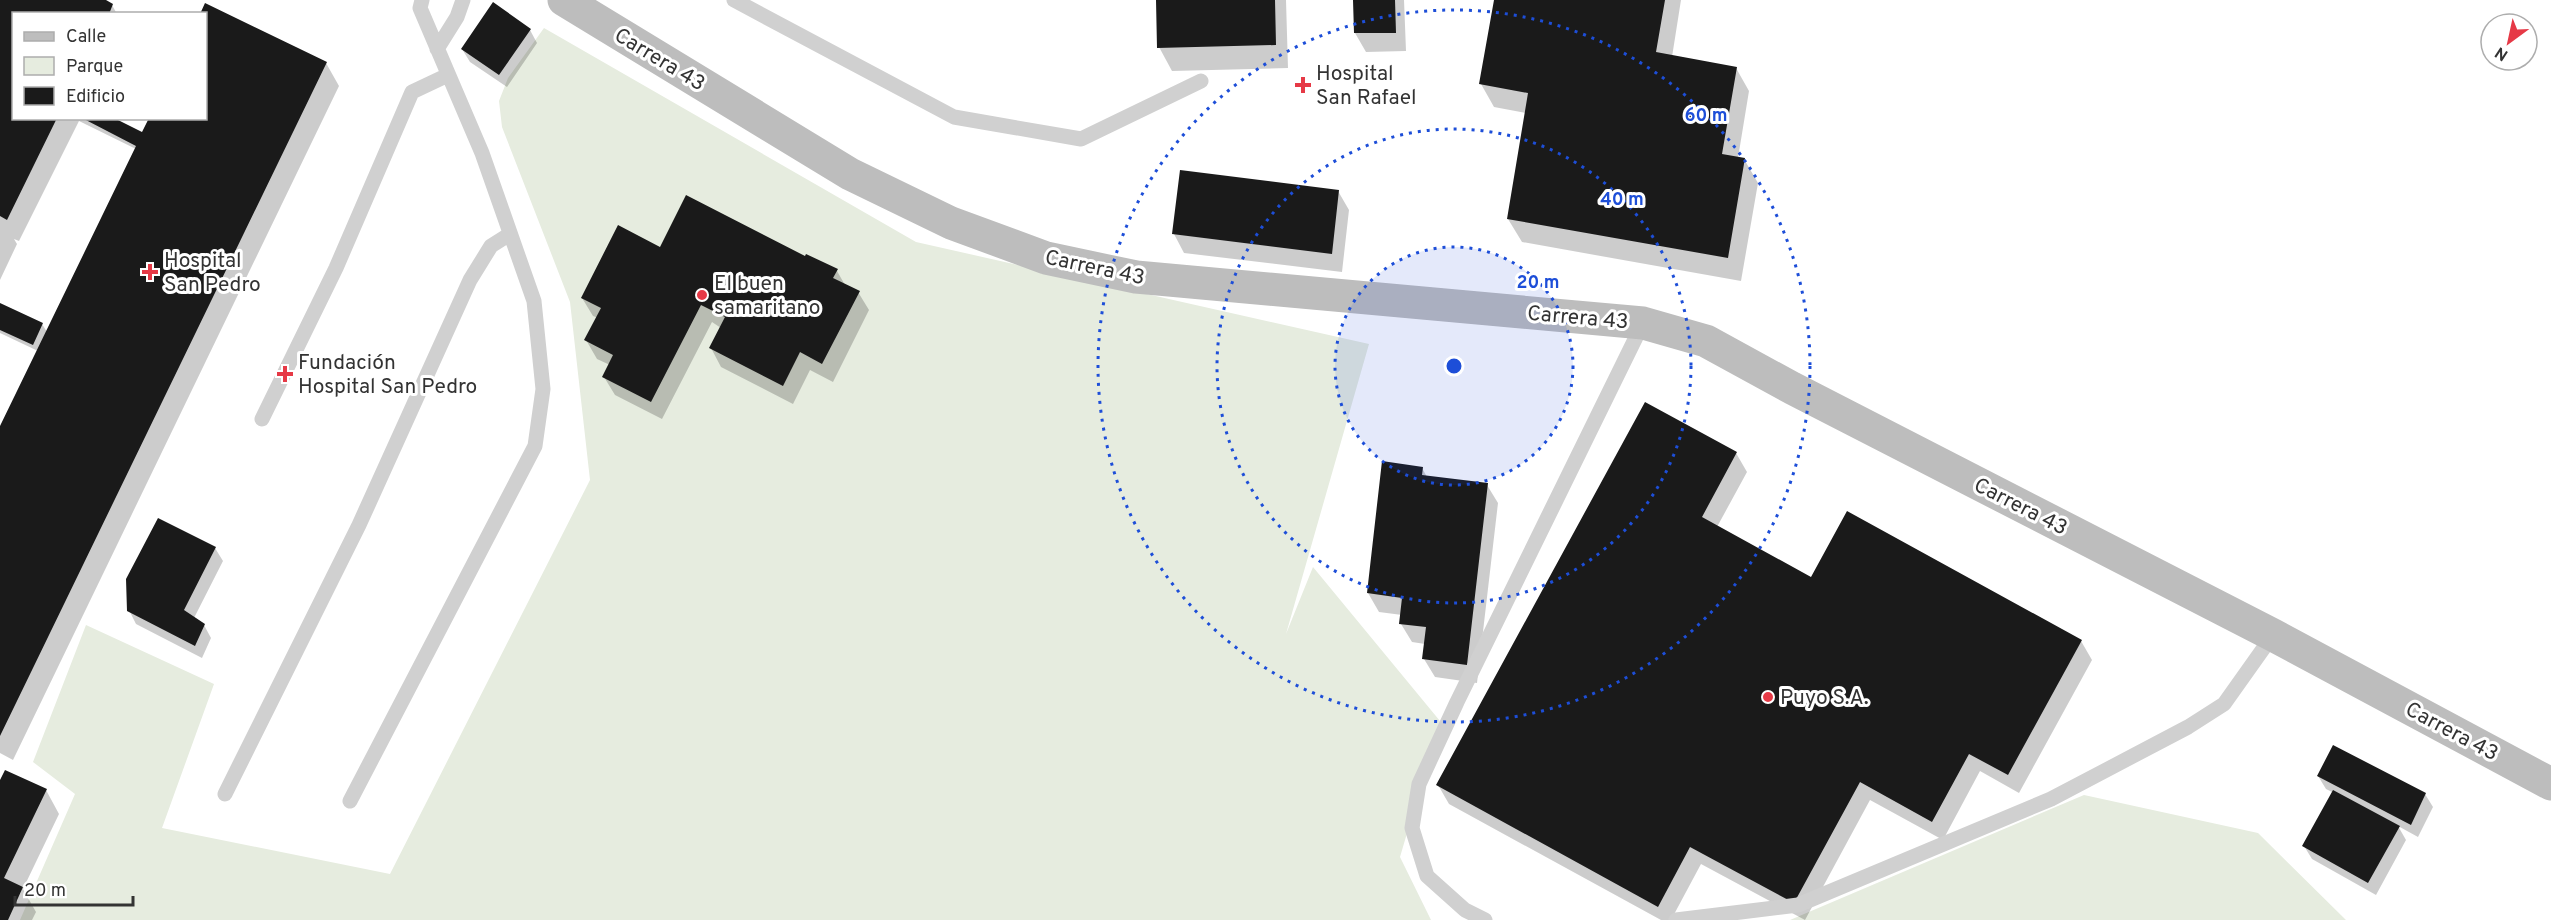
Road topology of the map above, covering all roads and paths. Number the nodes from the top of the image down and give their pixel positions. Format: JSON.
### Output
{"nodes":[{"id":1,"x":422,"y":0,"type":"edge"},
{"id":2,"x":463,"y":0,"type":"edge"},
{"id":3,"x":564,"y":0,"type":"edge"},
{"id":4,"x":734,"y":0,"type":"edge"},
{"id":5,"x":437,"y":49,"type":"junction"},
{"id":6,"x":448,"y":75,"type":"junction"},
{"id":7,"x":1201,"y":81,"type":"dead end"},
{"id":8,"x":510,"y":234,"type":"junction"},
{"id":9,"x":1643,"y":323,"type":"junction"},
{"id":10,"x":262,"y":419,"type":"dead end"},
{"id":11,"x":2273,"y":635,"type":"junction"},
{"id":12,"x":2551,"y":784,"type":"edge"},
{"id":13,"x":225,"y":794,"type":"dead end"},
{"id":14,"x":350,"y":801,"type":"dead end"},
{"id":15,"x":1485,"y":920,"type":"edge"},
{"id":16,"x":1676,"y":920,"type":"edge"}],
"edges":[{"from":1,"to":5,"type":"lane"},
{"from":2,"to":5,"type":"lane"},
{"from":3,"to":9,"type":"street","name":"Carrera 43"},
{"from":4,"to":7,"type":"lane"},
{"from":5,"to":6,"type":"lane"},
{"from":6,"to":8,"type":"lane"},
{"from":6,"to":10,"type":"lane"},
{"from":8,"to":13,"type":"lane"},
{"from":8,"to":14,"type":"lane"},
{"from":9,"to":11,"type":"street","name":"Carrera 43"},
{"from":9,"to":15,"type":"lane"},
{"from":11,"to":12,"type":"street","name":"Carrera 43"},
{"from":11,"to":16,"type":"lane"}]}
